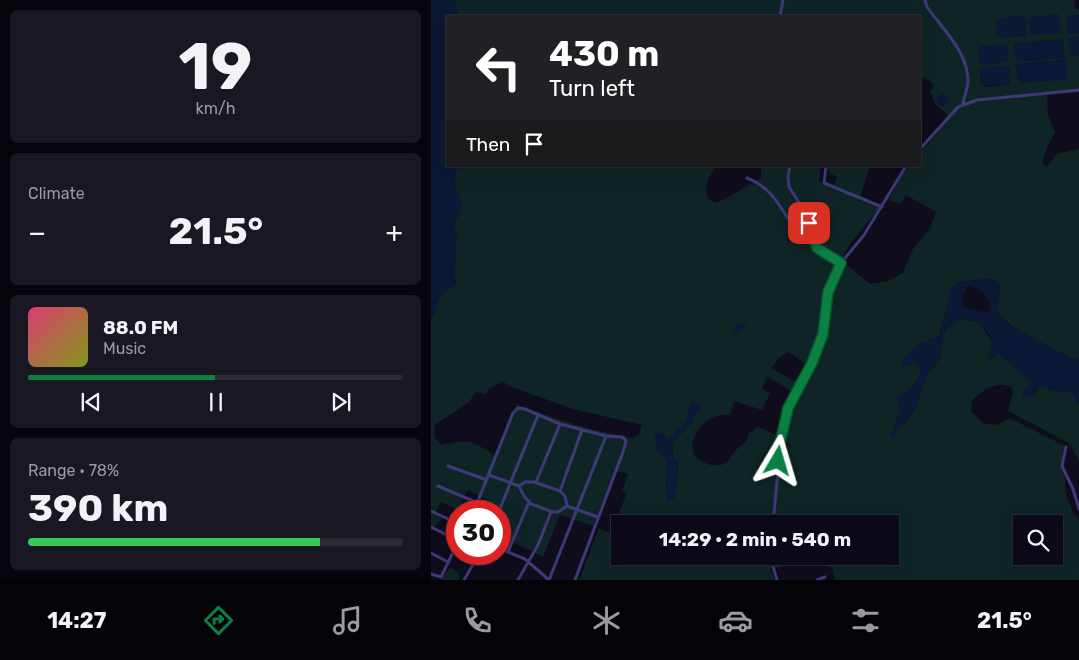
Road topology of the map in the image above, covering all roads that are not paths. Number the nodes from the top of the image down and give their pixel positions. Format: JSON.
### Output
{"nodes":[{"id":1,"x":783,"y":0,"type":"edge"},
{"id":2,"x":925,"y":0,"type":"edge"},
{"id":3,"x":780,"y":15,"type":"edge"},
{"id":4,"x":1079,"y":90,"type":"edge"},
{"id":5,"x":963,"y":104,"type":"junction"},
{"id":6,"x":921,"y":143,"type":"edge"},
{"id":7,"x":790,"y":167,"type":"edge"},
{"id":8,"x":826,"y":167,"type":"edge"},
{"id":9,"x":905,"y":167,"type":"edge"},
{"id":10,"x":747,"y":178,"type":"dead end"},
{"id":11,"x":882,"y":207,"type":"junction"},
{"id":12,"x":817,"y":248,"type":"junction"},
{"id":13,"x":841,"y":263,"type":"junction"},
{"id":14,"x":538,"y":415,"type":"junction"},
{"id":15,"x":559,"y":424,"type":"junction"},
{"id":16,"x":582,"y":430,"type":"junction"},
{"id":17,"x":606,"y":436,"type":"junction"},
{"id":18,"x":1066,"y":447,"type":"dead end"},
{"id":19,"x":448,"y":466,"type":"dead end"},
{"id":20,"x":489,"y":475,"type":"junction"},
{"id":21,"x":487,"y":480,"type":"junction"},
{"id":22,"x":510,"y":482,"type":"junction"},
{"id":23,"x":536,"y":482,"type":"junction"},
{"id":24,"x":438,"y":486,"type":"dead end"},
{"id":25,"x":519,"y":486,"type":"junction"},
{"id":26,"x":560,"y":491,"type":"junction"},
{"id":27,"x":471,"y":500,"type":"edge"},
{"id":28,"x":479,"y":500,"type":"edge"},
{"id":29,"x":503,"y":500,"type":"edge"},
{"id":30,"x":529,"y":502,"type":"junction"},
{"id":31,"x":567,"y":506,"type":"junction"},
{"id":32,"x":576,"y":509,"type":"junction"},
{"id":33,"x":1079,"y":509,"type":"edge"},
{"id":34,"x":431,"y":511,"type":"edge"},
{"id":35,"x":551,"y":512,"type":"junction"},
{"id":36,"x":774,"y":515,"type":"edge"},
{"id":37,"x":446,"y":517,"type":"edge"},
{"id":38,"x":598,"y":517,"type":"junction"},
{"id":39,"x":431,"y":527,"type":"edge"},
{"id":40,"x":446,"y":534,"type":"edge"},
{"id":41,"x":511,"y":545,"type":"edge"},
{"id":42,"x":431,"y":553,"type":"edge"},
{"id":43,"x":511,"y":553,"type":"edge"},
{"id":44,"x":446,"y":561,"type":"edge"},
{"id":45,"x":529,"y":562,"type":"junction"},
{"id":46,"x":446,"y":565,"type":"edge"},
{"id":47,"x":473,"y":565,"type":"edge"},
{"id":48,"x":772,"y":565,"type":"edge"},
{"id":49,"x":431,"y":574,"type":"edge"},
{"id":50,"x":825,"y":577,"type":"dead end"},
{"id":51,"x":464,"y":580,"type":"edge"},
{"id":52,"x":518,"y":580,"type":"edge"},
{"id":53,"x":549,"y":580,"type":"edge"},
{"id":54,"x":575,"y":580,"type":"edge"},
{"id":55,"x":777,"y":580,"type":"edge"},
{"id":56,"x":817,"y":580,"type":"edge"}],
"edges":[{"from":1,"to":3,"type":"street"},
{"from":2,"to":5,"type":"street"},
{"from":4,"to":5,"type":"street"},
{"from":5,"to":6,"type":"street"},
{"from":7,"to":12,"type":"street"},
{"from":8,"to":11,"type":"street"},
{"from":9,"to":11,"type":"street"},
{"from":10,"to":12,"type":"street"},
{"from":11,"to":13,"type":"street"},
{"from":12,"to":13,"type":"street"},
{"from":13,"to":36,"type":"street"},
{"from":14,"to":15,"type":"street"},
{"from":14,"to":20,"type":"street"},
{"from":14,"to":22,"type":"street"},
{"from":15,"to":16,"type":"street"},
{"from":15,"to":23,"type":"street"},
{"from":16,"to":17,"type":"street"},
{"from":16,"to":26,"type":"street"},
{"from":17,"to":32,"type":"street"},
{"from":17,"to":38,"type":"street"},
{"from":18,"to":33,"type":"street"},
{"from":19,"to":21,"type":"street"},
{"from":20,"to":21,"type":"street"},
{"from":20,"to":22,"type":"street"},
{"from":21,"to":28,"type":"street"},
{"from":22,"to":25,"type":"street"},
{"from":22,"to":29,"type":"street"},
{"from":23,"to":25,"type":"street"},
{"from":23,"to":26,"type":"street"},
{"from":24,"to":27,"type":"street"},
{"from":25,"to":30,"type":"street"},
{"from":26,"to":31,"type":"street"},
{"from":30,"to":35,"type":"street"},
{"from":30,"to":41,"type":"street"},
{"from":31,"to":32,"type":"street"},
{"from":31,"to":35,"type":"street"},
{"from":32,"to":38,"type":"street"},
{"from":32,"to":53,"type":"street"},
{"from":34,"to":37,"type":"street"},
{"from":35,"to":45,"type":"street"},
{"from":38,"to":54,"type":"street"},
{"from":39,"to":40,"type":"street"},
{"from":42,"to":44,"type":"street"},
{"from":43,"to":45,"type":"street"},
{"from":45,"to":52,"type":"street"},
{"from":45,"to":53,"type":"street"},
{"from":46,"to":49,"type":"street"},
{"from":47,"to":51,"type":"street"},
{"from":48,"to":55,"type":"street"},
{"from":50,"to":56,"type":"street"}]}
